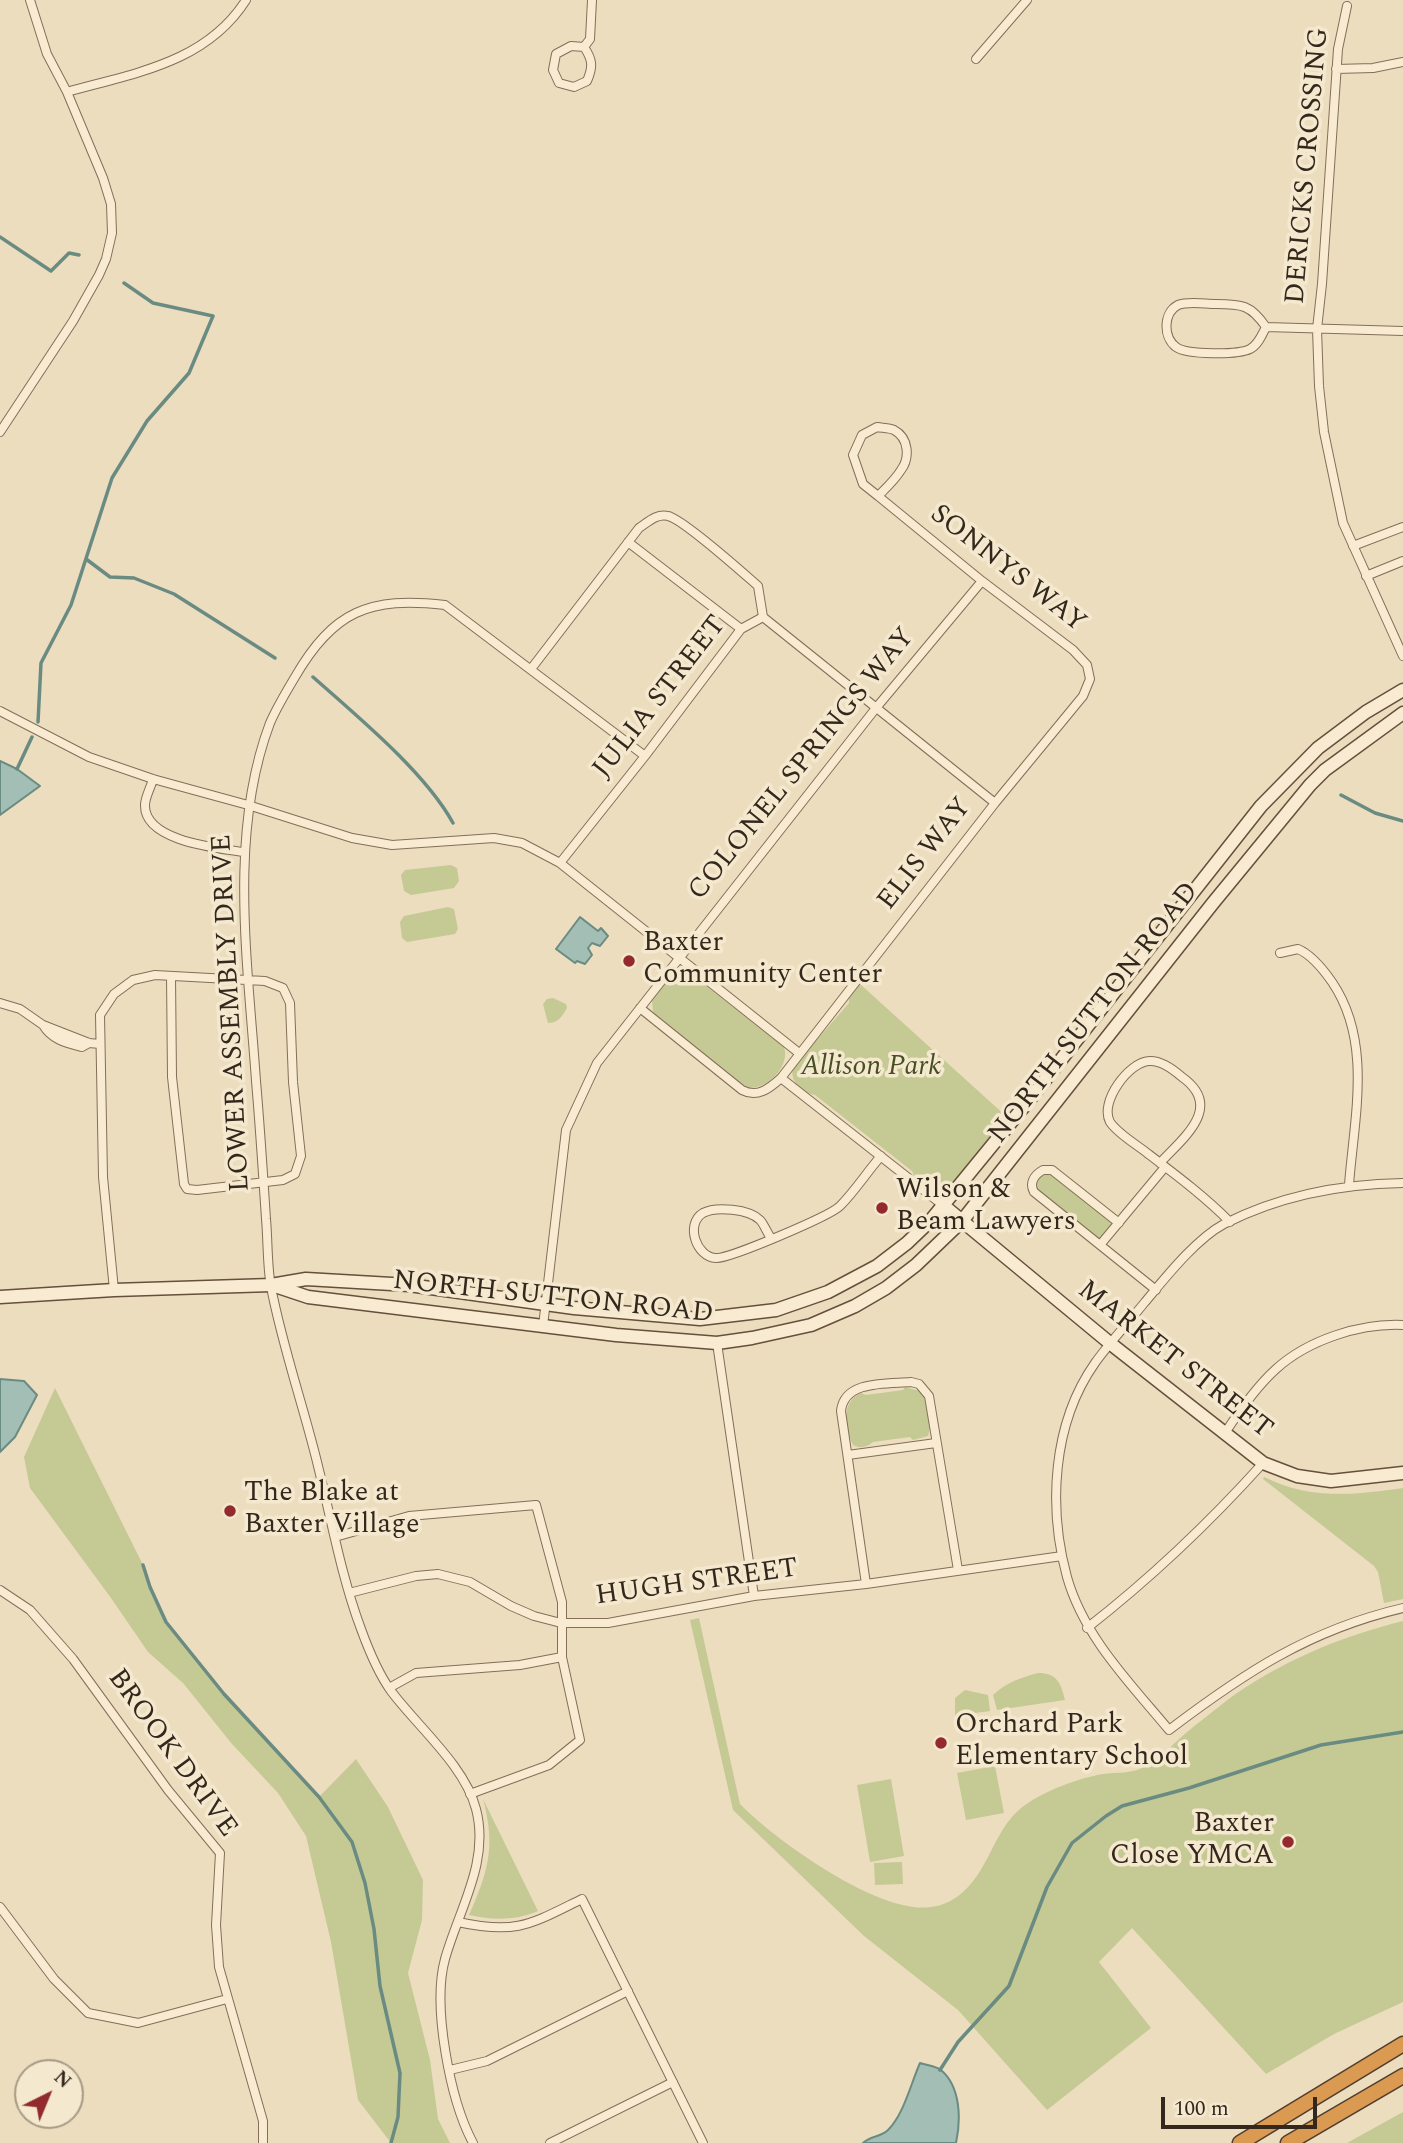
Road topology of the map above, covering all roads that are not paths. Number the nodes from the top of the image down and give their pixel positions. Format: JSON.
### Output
{"nodes":[{"id":1,"x":30,"y":0,"type":"edge"},
{"id":2,"x":246,"y":0,"type":"edge"},
{"id":3,"x":592,"y":0,"type":"edge"},
{"id":4,"x":1027,"y":0,"type":"edge"},
{"id":5,"x":1347,"y":6,"type":"dead end"},
{"id":6,"x":584,"y":47,"type":"junction"},
{"id":7,"x":976,"y":59,"type":"dead end"},
{"id":8,"x":1403,"y":62,"type":"edge"},
{"id":9,"x":1336,"y":69,"type":"junction"},
{"id":10,"x":67,"y":92,"type":"junction"},
{"id":11,"x":1266,"y":327,"type":"junction"},
{"id":12,"x":1317,"y":329,"type":"junction"},
{"id":13,"x":1403,"y":331,"type":"edge"},
{"id":14,"x":0,"y":432,"type":"edge"},
{"id":15,"x":878,"y":496,"type":"junction"},
{"id":16,"x":1403,"y":527,"type":"edge"},
{"id":17,"x":628,"y":542,"type":"junction"},
{"id":18,"x":1353,"y":546,"type":"junction"},
{"id":19,"x":1403,"y":561,"type":"edge"},
{"id":20,"x":1366,"y":576,"type":"junction"},
{"id":21,"x":982,"y":581,"type":"junction"},
{"id":22,"x":763,"y":617,"type":"junction"},
{"id":23,"x":741,"y":629,"type":"junction"},
{"id":24,"x":1403,"y":656,"type":"edge"},
{"id":25,"x":531,"y":669,"type":"junction"},
{"id":26,"x":1086,"y":689,"type":"joint"},
{"id":27,"x":1403,"y":690,"type":"edge"},
{"id":28,"x":876,"y":708,"type":"junction"},
{"id":29,"x":0,"y":711,"type":"edge"},
{"id":30,"x":1403,"y":713,"type":"edge"},
{"id":31,"x":645,"y":756,"type":"junction"},
{"id":32,"x":153,"y":779,"type":"junction"},
{"id":33,"x":995,"y":803,"type":"junction"},
{"id":34,"x":248,"y":805,"type":"junction"},
{"id":35,"x":243,"y":852,"type":"junction"},
{"id":36,"x":560,"y":863,"type":"junction"},
{"id":37,"x":1280,"y":953,"type":"dead end"},
{"id":38,"x":679,"y":958,"type":"junction"},
{"id":39,"x":170,"y":976,"type":"junction"},
{"id":40,"x":249,"y":979,"type":"junction"},
{"id":41,"x":0,"y":1003,"type":"edge"},
{"id":42,"x":640,"y":1008,"type":"junction"},
{"id":43,"x":100,"y":1044,"type":"junction"},
{"id":44,"x":799,"y":1053,"type":"junction"},
{"id":45,"x":781,"y":1078,"type":"junction"},
{"id":46,"x":881,"y":1156,"type":"junction"},
{"id":47,"x":1163,"y":1165,"type":"junction"},
{"id":48,"x":264,"y":1181,"type":"junction"},
{"id":49,"x":1403,"y":1183,"type":"edge"},
{"id":50,"x":1349,"y":1185,"type":"junction"},
{"id":51,"x":944,"y":1206,"type":"junction"},
{"id":52,"x":962,"y":1221,"type":"junction"},
{"id":53,"x":1230,"y":1222,"type":"junction"},
{"id":54,"x":1119,"y":1223,"type":"junction"},
{"id":55,"x":771,"y":1238,"type":"junction"},
{"id":56,"x":1101,"y":1245,"type":"junction"},
{"id":57,"x":271,"y":1284,"type":"junction"},
{"id":58,"x":114,"y":1290,"type":"junction"},
{"id":59,"x":1156,"y":1290,"type":"junction"},
{"id":60,"x":0,"y":1297,"type":"edge"},
{"id":61,"x":546,"y":1303,"type":"junction"},
{"id":62,"x":1403,"y":1325,"type":"edge"},
{"id":63,"x":542,"y":1326,"type":"junction"},
{"id":64,"x":717,"y":1343,"type":"junction"},
{"id":65,"x":1111,"y":1345,"type":"junction"},
{"id":66,"x":1225,"y":1433,"type":"junction"},
{"id":67,"x":936,"y":1443,"type":"junction"},
{"id":68,"x":848,"y":1455,"type":"junction"},
{"id":69,"x":1263,"y":1463,"type":"junction"},
{"id":70,"x":1403,"y":1473,"type":"edge"},
{"id":71,"x":335,"y":1536,"type":"junction"},
{"id":72,"x":1062,"y":1556,"type":"junction"},
{"id":73,"x":958,"y":1570,"type":"junction"},
{"id":74,"x":866,"y":1584,"type":"junction"},
{"id":75,"x":0,"y":1590,"type":"edge"},
{"id":76,"x":349,"y":1593,"type":"junction"},
{"id":77,"x":754,"y":1597,"type":"junction"},
{"id":78,"x":1403,"y":1608,"type":"edge"},
{"id":79,"x":561,"y":1623,"type":"junction"},
{"id":80,"x":1087,"y":1628,"type":"junction"},
{"id":81,"x":562,"y":1657,"type":"junction"},
{"id":82,"x":389,"y":1688,"type":"junction"},
{"id":83,"x":470,"y":1794,"type":"junction"},
{"id":84,"x":0,"y":1907,"type":"edge"},
{"id":85,"x":458,"y":1922,"type":"junction"},
{"id":86,"x":628,"y":1991,"type":"junction"},
{"id":87,"x":227,"y":1999,"type":"junction"},
{"id":88,"x":1402,"y":2044,"type":"edge"},
{"id":89,"x":450,"y":2070,"type":"junction"},
{"id":90,"x":1399,"y":2079,"type":"edge"},
{"id":91,"x":673,"y":2082,"type":"junction"},
{"id":92,"x":262,"y":2143,"type":"edge"},
{"id":93,"x":473,"y":2143,"type":"edge"},
{"id":94,"x":550,"y":2143,"type":"edge"},
{"id":95,"x":703,"y":2143,"type":"edge"},
{"id":96,"x":1240,"y":2143,"type":"edge"},
{"id":97,"x":1287,"y":2143,"type":"edge"}],
"edges":[{"from":1,"to":10,"type":"street"},
{"from":2,"to":10,"type":"street"},
{"from":3,"to":6,"type":"street"},
{"from":4,"to":7,"type":"street"},
{"from":5,"to":9,"type":"street","name":"DERICKS CROSSING"},
{"from":6,"to":6,"type":"street"},
{"from":8,"to":9,"type":"street"},
{"from":9,"to":12,"type":"street","name":"DERICKS CROSSING"},
{"from":10,"to":14,"type":"street"},
{"from":11,"to":11,"type":"street"},
{"from":11,"to":12,"type":"street"},
{"from":12,"to":13,"type":"street"},
{"from":12,"to":18,"type":"street","name":"DERICKS CROSSING"},
{"from":15,"to":15,"type":"street","name":"SONNYS WAY"},
{"from":15,"to":21,"type":"street","name":"SONNYS WAY"},
{"from":16,"to":18,"type":"street"},
{"from":17,"to":22,"type":"street","name":"JULIA STREET"},
{"from":17,"to":23,"type":"street"},
{"from":17,"to":25,"type":"street","name":"JULIA STREET"},
{"from":18,"to":20,"type":"street","name":"DERICKS CROSSING"},
{"from":19,"to":20,"type":"street"},
{"from":20,"to":24,"type":"street","name":"DERICKS CROSSING"},
{"from":21,"to":26,"type":"street","name":"SONNYS WAY"},
{"from":21,"to":28,"type":"street","name":"COLONEL SPRINGS WAY"},
{"from":22,"to":23,"type":"street","name":"JULIA STREET"},
{"from":22,"to":28,"type":"street"},
{"from":23,"to":31,"type":"street","name":"JULIA STREET"},
{"from":25,"to":31,"type":"street","name":"LOWER ASSEMBLY DRIVE"},
{"from":25,"to":34,"type":"street","name":"LOWER ASSEMBLY DRIVE"},
{"from":26,"to":33,"type":"street","name":"ELIS WAY"},
{"from":27,"to":51,"type":"main road","name":"NORTH SUTTON ROAD"},
{"from":28,"to":33,"type":"street"},
{"from":28,"to":38,"type":"street","name":"COLONEL SPRINGS WAY"},
{"from":29,"to":32,"type":"street"},
{"from":30,"to":52,"type":"main road","name":"NORTH SUTTON ROAD"},
{"from":31,"to":36,"type":"street","name":"JULIA STREET"},
{"from":32,"to":34,"type":"street"},
{"from":32,"to":35,"type":"street"},
{"from":33,"to":44,"type":"street","name":"ELIS WAY"},
{"from":34,"to":35,"type":"street","name":"LOWER ASSEMBLY DRIVE"},
{"from":34,"to":36,"type":"street"},
{"from":35,"to":40,"type":"street","name":"LOWER ASSEMBLY DRIVE"},
{"from":36,"to":38,"type":"street"},
{"from":37,"to":50,"type":"street"},
{"from":38,"to":42,"type":"street","name":"COLONEL SPRINGS WAY"},
{"from":38,"to":44,"type":"street"},
{"from":39,"to":40,"type":"street"},
{"from":39,"to":43,"type":"street"},
{"from":39,"to":48,"type":"street"},
{"from":40,"to":48,"type":"street","name":"LOWER ASSEMBLY DRIVE"},
{"from":40,"to":48,"type":"street"},
{"from":41,"to":43,"type":"street"},
{"from":42,"to":45,"type":"street","name":"ELIS WAY"},
{"from":42,"to":61,"type":"street","name":"COLONEL SPRINGS WAY"},
{"from":43,"to":58,"type":"street"},
{"from":44,"to":45,"type":"street","name":"ELIS WAY"},
{"from":45,"to":46,"type":"street"},
{"from":46,"to":51,"type":"street"},
{"from":46,"to":55,"type":"street"},
{"from":47,"to":47,"type":"street"},
{"from":47,"to":53,"type":"street"},
{"from":47,"to":54,"type":"street"},
{"from":48,"to":57,"type":"street","name":"LOWER ASSEMBLY DRIVE"},
{"from":49,"to":50,"type":"street"},
{"from":50,"to":53,"type":"street"},
{"from":51,"to":52,"type":"main road","name":"MARKET STREET"},
{"from":51,"to":61,"type":"main road","name":"NORTH SUTTON ROAD"},
{"from":52,"to":64,"type":"main road","name":"NORTH SUTTON ROAD"},
{"from":52,"to":65,"type":"main road","name":"MARKET STREET"},
{"from":53,"to":59,"type":"street"},
{"from":54,"to":56,"type":"street"},
{"from":54,"to":56,"type":"street"},
{"from":55,"to":55,"type":"street"},
{"from":56,"to":59,"type":"street"},
{"from":57,"to":58,"type":"main road","name":"NORTH SUTTON ROAD"},
{"from":57,"to":61,"type":"main road","name":"NORTH SUTTON ROAD"},
{"from":57,"to":63,"type":"main road","name":"NORTH SUTTON ROAD"},
{"from":57,"to":71,"type":"street","name":"LOWER ASSEMBLY DRIVE"},
{"from":58,"to":60,"type":"main road","name":"NORTH SUTTON ROAD"},
{"from":59,"to":65,"type":"street"},
{"from":61,"to":63,"type":"street","name":"COLONEL SPRINGS WAY"},
{"from":62,"to":66,"type":"street"},
{"from":63,"to":64,"type":"main road","name":"NORTH SUTTON ROAD"},
{"from":64,"to":77,"type":"street"},
{"from":65,"to":66,"type":"main road","name":"MARKET STREET"},
{"from":65,"to":72,"type":"street"},
{"from":66,"to":69,"type":"main road","name":"MARKET STREET"},
{"from":67,"to":68,"type":"street"},
{"from":67,"to":68,"type":"street"},
{"from":67,"to":73,"type":"street"},
{"from":68,"to":74,"type":"street"},
{"from":69,"to":70,"type":"main road","name":"MARKET STREET"},
{"from":69,"to":80,"type":"street"},
{"from":71,"to":76,"type":"street","name":"LOWER ASSEMBLY DRIVE"},
{"from":71,"to":79,"type":"street"},
{"from":72,"to":73,"type":"street","name":"HUGH STREET"},
{"from":72,"to":80,"type":"street"},
{"from":73,"to":74,"type":"street","name":"HUGH STREET"},
{"from":74,"to":77,"type":"street","name":"HUGH STREET"},
{"from":75,"to":87,"type":"street","name":"BROOK DRIVE"},
{"from":76,"to":79,"type":"street","name":"HUGH STREET"},
{"from":76,"to":82,"type":"street","name":"LOWER ASSEMBLY DRIVE"},
{"from":77,"to":79,"type":"street","name":"HUGH STREET"},
{"from":78,"to":80,"type":"street"},
{"from":79,"to":81,"type":"street"},
{"from":81,"to":82,"type":"street"},
{"from":81,"to":83,"type":"street"},
{"from":82,"to":83,"type":"street","name":"LOWER ASSEMBLY DRIVE"},
{"from":83,"to":85,"type":"street","name":"LOWER ASSEMBLY DRIVE"},
{"from":84,"to":87,"type":"street"},
{"from":85,"to":86,"type":"street"},
{"from":85,"to":89,"type":"street","name":"LOWER ASSEMBLY DRIVE"},
{"from":86,"to":89,"type":"street"},
{"from":86,"to":91,"type":"street"},
{"from":87,"to":92,"type":"street","name":"BROOK DRIVE"},
{"from":88,"to":96,"type":"highway"},
{"from":89,"to":93,"type":"street","name":"LOWER ASSEMBLY DRIVE"},
{"from":90,"to":97,"type":"highway"},
{"from":91,"to":94,"type":"street"},
{"from":91,"to":95,"type":"street"}]}
